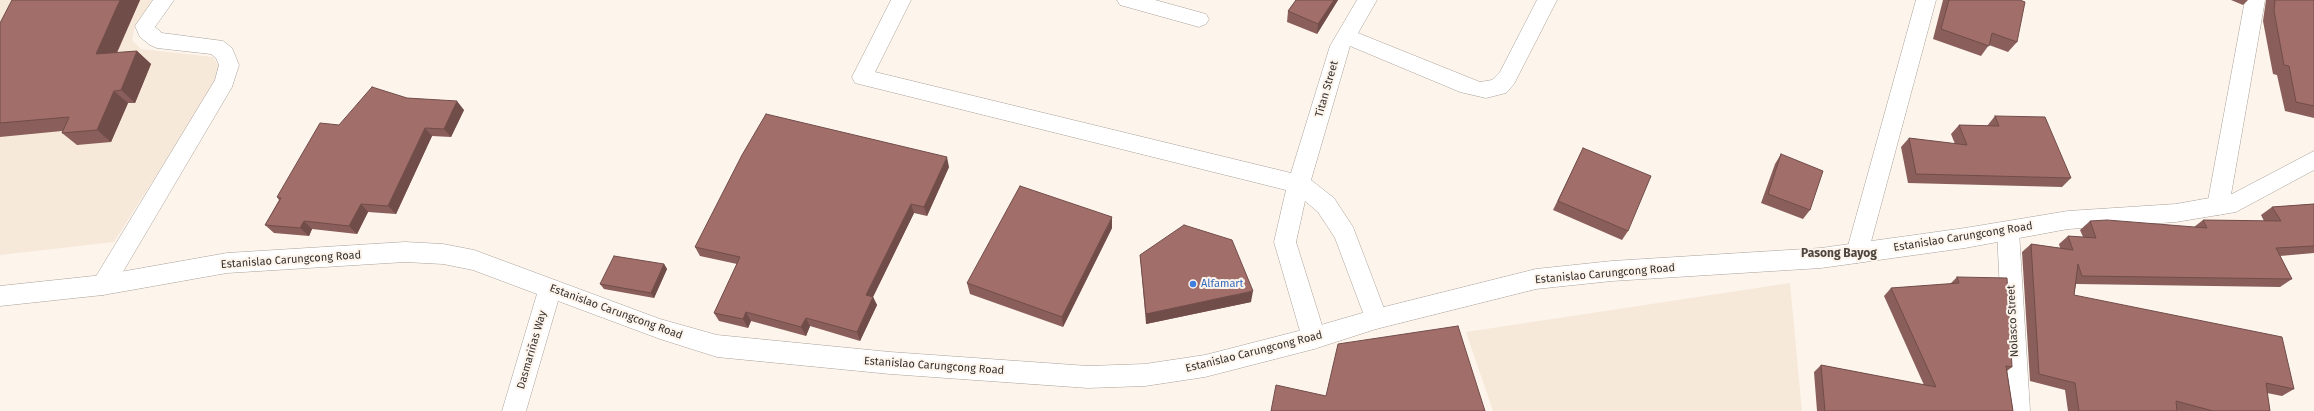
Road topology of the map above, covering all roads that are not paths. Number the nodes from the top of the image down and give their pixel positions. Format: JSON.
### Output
{"nodes":[{"id":1,"x":164,"y":0,"type":"edge"},
{"id":2,"x":901,"y":0,"type":"edge"},
{"id":3,"x":1127,"y":0,"type":"edge"},
{"id":4,"x":1367,"y":0,"type":"edge"},
{"id":5,"x":1548,"y":0,"type":"edge"},
{"id":6,"x":1926,"y":0,"type":"edge"},
{"id":7,"x":2255,"y":0,"type":"edge"},
{"id":8,"x":1170,"y":5,"type":"edge"},
{"id":9,"x":1199,"y":19,"type":"dead end"},
{"id":10,"x":1346,"y":36,"type":"junction"},
{"id":11,"x":2314,"y":160,"type":"edge"},
{"id":12,"x":1300,"y":184,"type":"junction"},
{"id":13,"x":2218,"y":206,"type":"junction"},
{"id":14,"x":2008,"y":231,"type":"junction"},
{"id":15,"x":1857,"y":254,"type":"junction"},
{"id":16,"x":103,"y":285,"type":"junction"},
{"id":17,"x":550,"y":289,"type":"junction"},
{"id":18,"x":0,"y":296,"type":"edge"},
{"id":19,"x":1376,"y":319,"type":"junction"},
{"id":20,"x":1314,"y":338,"type":"junction"},
{"id":21,"x":514,"y":411,"type":"edge"},
{"id":22,"x":2018,"y":411,"type":"edge"}],
"edges":[{"from":1,"to":16,"type":"street"},
{"from":2,"to":12,"type":"street"},
{"from":3,"to":8,"type":"street"},
{"from":4,"to":10,"type":"street","name":"Titan Street"},
{"from":5,"to":10,"type":"street"},
{"from":6,"to":15,"type":"street"},
{"from":7,"to":13,"type":"street"},
{"from":8,"to":9,"type":"street"},
{"from":10,"to":12,"type":"street","name":"Titan Street"},
{"from":11,"to":13,"type":"street","name":"Estanislao Carungcong Road"},
{"from":12,"to":19,"type":"street"},
{"from":12,"to":20,"type":"street","name":"Titan Street"},
{"from":13,"to":14,"type":"street","name":"Estanislao Carungcong Road"},
{"from":14,"to":15,"type":"street","name":"Estanislao Carungcong Road"},
{"from":14,"to":22,"type":"street","name":"Nolasco Street"},
{"from":15,"to":19,"type":"street","name":"Estanislao Carungcong Road"},
{"from":16,"to":17,"type":"street","name":"Estanislao Carungcong Road"},
{"from":16,"to":18,"type":"street","name":"Estanislao Carungcong Road"},
{"from":17,"to":20,"type":"street","name":"Estanislao Carungcong Road"},
{"from":17,"to":21,"type":"street","name":"Dasmariñas Way"},
{"from":19,"to":20,"type":"street","name":"Estanislao Carungcong Road"}]}
